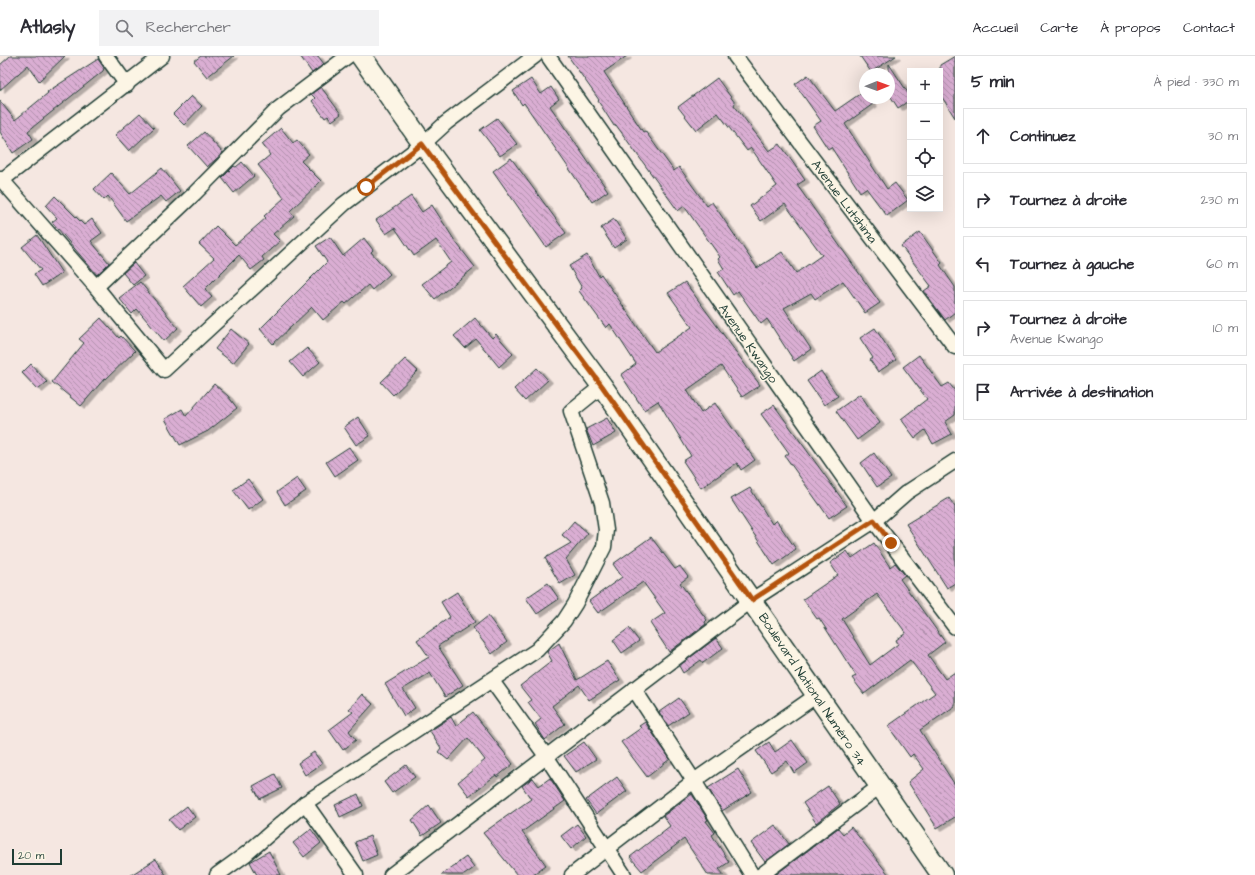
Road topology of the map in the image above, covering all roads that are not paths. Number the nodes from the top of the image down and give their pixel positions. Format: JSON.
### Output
{"nodes":[{"id":1,"x":106,"y":56,"type":"edge"},
{"id":2,"x":162,"y":56,"type":"edge"},
{"id":3,"x":348,"y":56,"type":"edge"},
{"id":4,"x":361,"y":56,"type":"edge"},
{"id":5,"x":535,"y":56,"type":"edge"},
{"id":6,"x":548,"y":56,"type":"edge"},
{"id":7,"x":735,"y":56,"type":"edge"},
{"id":8,"x":127,"y":85,"type":"junction"},
{"id":9,"x":422,"y":144,"type":"junction"},
{"id":10,"x":1,"y":179,"type":"edge"},
{"id":11,"x":96,"y":287,"type":"junction"},
{"id":12,"x":955,"y":347,"type":"edge"},
{"id":13,"x":602,"y":386,"type":"junction"},
{"id":14,"x":955,"y":460,"type":"edge"},
{"id":15,"x":874,"y":520,"type":"junction"},
{"id":16,"x":752,"y":600,"type":"junction"},
{"id":17,"x":955,"y":627,"type":"edge"},
{"id":18,"x":492,"y":681,"type":"junction"},
{"id":19,"x":634,"y":689,"type":"junction"},
{"id":20,"x":817,"y":695,"type":"junction"},
{"id":21,"x":546,"y":756,"type":"junction"},
{"id":22,"x":694,"y":781,"type":"junction"},
{"id":23,"x":880,"y":786,"type":"junction"},
{"id":24,"x":305,"y":804,"type":"junction"},
{"id":25,"x":606,"y":849,"type":"junction"},
{"id":26,"x":218,"y":875,"type":"edge"},
{"id":27,"x":356,"y":875,"type":"edge"},
{"id":28,"x":391,"y":875,"type":"edge"},
{"id":29,"x":572,"y":875,"type":"edge"},
{"id":30,"x":624,"y":875,"type":"edge"},
{"id":31,"x":752,"y":875,"type":"edge"},
{"id":32,"x":761,"y":875,"type":"edge"},
{"id":33,"x":942,"y":875,"type":"edge"}],
"edges":[{"from":1,"to":8,"type":"street"},
{"from":2,"to":8,"type":"street"},
{"from":3,"to":11,"type":"street"},
{"from":4,"to":9,"type":"main road","name":"Boulevard National Numéro 34"},
{"from":5,"to":9,"type":"street"},
{"from":6,"to":15,"type":"street","name":"Avenue Kwango"},
{"from":7,"to":12,"type":"street","name":"Avenue Lutshima"},
{"from":8,"to":10,"type":"street"},
{"from":9,"to":11,"type":"street"},
{"from":9,"to":13,"type":"main road","name":"Boulevard National Numéro 34"},
{"from":10,"to":11,"type":"street"},
{"from":13,"to":16,"type":"main road","name":"Boulevard National Numéro 34"},
{"from":13,"to":18,"type":"street"},
{"from":14,"to":15,"type":"street"},
{"from":15,"to":16,"type":"street"},
{"from":15,"to":17,"type":"street","name":"Avenue Kwango"},
{"from":16,"to":19,"type":"street"},
{"from":16,"to":20,"type":"main road","name":"Boulevard National Numéro 34"},
{"from":18,"to":21,"type":"street"},
{"from":18,"to":24,"type":"street"},
{"from":19,"to":21,"type":"street"},
{"from":19,"to":22,"type":"street"},
{"from":20,"to":22,"type":"street"},
{"from":20,"to":23,"type":"main road","name":"Boulevard National Numéro 34"},
{"from":21,"to":25,"type":"street"},
{"from":21,"to":28,"type":"street"},
{"from":22,"to":25,"type":"street"},
{"from":22,"to":31,"type":"street"},
{"from":23,"to":32,"type":"street"},
{"from":23,"to":33,"type":"main road","name":"Boulevard National Numéro 34"},
{"from":24,"to":26,"type":"street"},
{"from":24,"to":27,"type":"street"},
{"from":25,"to":29,"type":"street"},
{"from":25,"to":30,"type":"street"}]}
